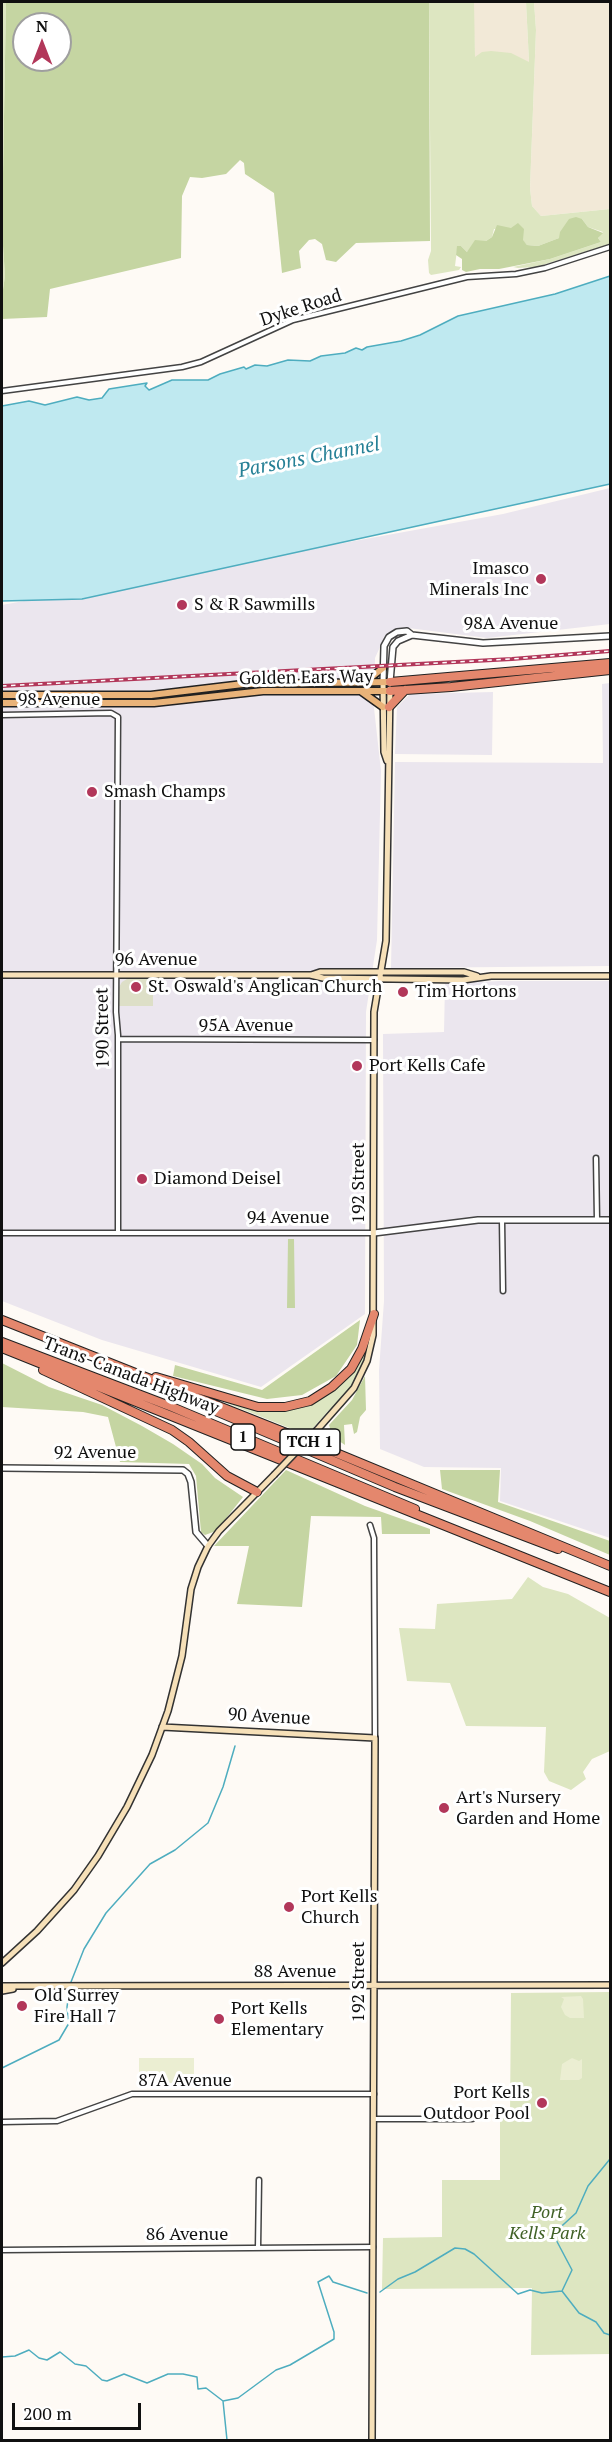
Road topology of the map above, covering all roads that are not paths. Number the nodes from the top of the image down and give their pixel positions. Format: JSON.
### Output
{"nodes":[{"id":1,"x":610,"y":247,"type":"edge"},
{"id":2,"x":2,"y":391,"type":"edge"},
{"id":3,"x":412,"y":635,"type":"junction"},
{"id":4,"x":610,"y":636,"type":"edge"},
{"id":5,"x":610,"y":663,"type":"edge"},
{"id":6,"x":383,"y":668,"type":"junction"},
{"id":7,"x":610,"y":670,"type":"edge"},
{"id":8,"x":364,"y":682,"type":"junction"},
{"id":9,"x":386,"y":686,"type":"junction"},
{"id":10,"x":405,"y":690,"type":"junction"},
{"id":11,"x":362,"y":691,"type":"junction"},
{"id":12,"x":2,"y":695,"type":"edge"},
{"id":13,"x":2,"y":703,"type":"edge"},
{"id":14,"x":386,"y":707,"type":"junction"},
{"id":15,"x":2,"y":715,"type":"edge"},
{"id":16,"x":117,"y":715,"type":"joint"},
{"id":17,"x":116,"y":974,"type":"junction"},
{"id":18,"x":2,"y":975,"type":"edge"},
{"id":19,"x":379,"y":975,"type":"junction"},
{"id":20,"x":610,"y":976,"type":"edge"},
{"id":21,"x":118,"y":1039,"type":"junction"},
{"id":22,"x":374,"y":1040,"type":"junction"},
{"id":23,"x":596,"y":1158,"type":"dead end"},
{"id":24,"x":502,"y":1220,"type":"junction"},
{"id":25,"x":597,"y":1220,"type":"junction"},
{"id":26,"x":610,"y":1220,"type":"edge"},
{"id":27,"x":118,"y":1232,"type":"junction"},
{"id":28,"x":2,"y":1233,"type":"edge"},
{"id":29,"x":374,"y":1233,"type":"junction"},
{"id":30,"x":503,"y":1291,"type":"dead end"},
{"id":31,"x":374,"y":1314,"type":"junction"},
{"id":32,"x":2,"y":1320,"type":"edge"},
{"id":33,"x":2,"y":1342,"type":"edge"},
{"id":34,"x":2,"y":1348,"type":"edge"},
{"id":35,"x":21,"y":1356,"type":"junction"},
{"id":36,"x":111,"y":1364,"type":"junction"},
{"id":37,"x":2,"y":1468,"type":"edge"},
{"id":38,"x":257,"y":1492,"type":"junction"},
{"id":39,"x":370,"y":1524,"type":"dead end"},
{"id":40,"x":481,"y":1540,"type":"junction"},
{"id":41,"x":208,"y":1546,"type":"junction"},
{"id":42,"x":610,"y":1566,"type":"edge"},
{"id":43,"x":610,"y":1592,"type":"edge"},
{"id":44,"x":162,"y":1727,"type":"junction"},
{"id":45,"x":375,"y":1738,"type":"junction"},
{"id":46,"x":8,"y":1959,"type":"junction"},
{"id":47,"x":2,"y":1963,"type":"edge"},
{"id":48,"x":2,"y":1968,"type":"edge"},
{"id":49,"x":2,"y":1981,"type":"edge"},
{"id":50,"x":610,"y":1985,"type":"edge"},
{"id":51,"x":8,"y":1986,"type":"edge"},
{"id":52,"x":374,"y":1987,"type":"junction"},
{"id":53,"x":2,"y":1991,"type":"edge"},
{"id":54,"x":374,"y":2094,"type":"junction"},
{"id":55,"x":374,"y":2119,"type":"junction"},
{"id":56,"x":472,"y":2119,"type":"dead end"},
{"id":57,"x":2,"y":2122,"type":"edge"},
{"id":58,"x":259,"y":2180,"type":"dead end"},
{"id":59,"x":373,"y":2247,"type":"junction"},
{"id":60,"x":258,"y":2248,"type":"junction"},
{"id":61,"x":2,"y":2250,"type":"edge"},
{"id":62,"x":372,"y":2440,"type":"edge"}],
"edges":[{"from":1,"to":2,"type":"street","name":"Dyke Road"},
{"from":3,"to":4,"type":"street","name":"98A Avenue"},
{"from":3,"to":6,"type":"street","name":"192 Street"},
{"from":3,"to":9,"type":"street","name":"192 Street"},
{"from":5,"to":9,"type":"highway","name":"Golden Ears Way"},
{"from":6,"to":8,"type":"main road"},
{"from":6,"to":9,"type":"street","name":"192 Street"},
{"from":7,"to":10,"type":"highway","name":"Golden Ears Way"},
{"from":8,"to":9,"type":"main road","name":"Golden Ears Way"},
{"from":8,"to":12,"type":"main road","name":"Golden Ears Way"},
{"from":9,"to":10,"type":"highway","name":"Golden Ears Way"},
{"from":9,"to":11,"type":"main road","name":"Golden Ears Way"},
{"from":9,"to":14,"type":"main road","name":"192 Street"},
{"from":10,"to":14,"type":"highway"},
{"from":11,"to":13,"type":"main road","name":"Golden Ears Way"},
{"from":11,"to":14,"type":"main road"},
{"from":14,"to":19,"type":"main road","name":"192 Street"},
{"from":15,"to":16,"type":"street","name":"98 Avenue"},
{"from":16,"to":17,"type":"street","name":"190 Street"},
{"from":17,"to":18,"type":"main road","name":"96 Avenue"},
{"from":17,"to":19,"type":"main road","name":"96 Avenue"},
{"from":17,"to":21,"type":"street","name":"190 Street"},
{"from":19,"to":20,"type":"main road","name":"96 Avenue"},
{"from":19,"to":22,"type":"main road","name":"192 Street"},
{"from":21,"to":22,"type":"street","name":"95A Avenue"},
{"from":21,"to":27,"type":"street","name":"190 Street"},
{"from":22,"to":29,"type":"main road","name":"192 Street"},
{"from":23,"to":25,"type":"street"},
{"from":24,"to":25,"type":"street","name":"94 Avenue"},
{"from":24,"to":29,"type":"street","name":"94 Avenue"},
{"from":24,"to":30,"type":"street"},
{"from":25,"to":26,"type":"street","name":"94 Avenue"},
{"from":27,"to":28,"type":"street","name":"94 Avenue"},
{"from":27,"to":29,"type":"street","name":"94 Avenue"},
{"from":29,"to":31,"type":"main road","name":"192 Street"},
{"from":31,"to":36,"type":"highway"},
{"from":31,"to":38,"type":"main road","name":"192 Street","bridge":true},
{"from":32,"to":36,"type":"highway","name":"Trans-Canada Highway","number":"TCH 1"},
{"from":33,"to":40,"type":"highway","name":"Trans-Canada Highway","number":"1"},
{"from":34,"to":35,"type":"highway","name":"Trans-Canada Highway","number":"TCH 1"},
{"from":35,"to":38,"type":"highway"},
{"from":35,"to":40,"type":"highway","name":"Trans-Canada Highway","number":"TCH 1"},
{"from":36,"to":42,"type":"highway","name":"Trans-Canada Highway","number":"TCH 1"},
{"from":37,"to":41,"type":"street","name":"92 Avenue"},
{"from":38,"to":41,"type":"main road","name":"192 Street"},
{"from":39,"to":45,"type":"street","name":"192 Street"},
{"from":40,"to":43,"type":"highway","name":"Trans-Canada Highway","number":"TCH 1"},
{"from":41,"to":44,"type":"main road","name":"192 Street"},
{"from":44,"to":45,"type":"main road","name":"90 Avenue"},
{"from":44,"to":46,"type":"main road","name":"192 Street"},
{"from":45,"to":52,"type":"main road","name":"192 Street"},
{"from":46,"to":47,"type":"main road"},
{"from":46,"to":48,"type":"main road"},
{"from":49,"to":51,"type":"main road"},
{"from":50,"to":52,"type":"main road","name":"88 Avenue"},
{"from":51,"to":52,"type":"main road","name":"88 Avenue"},
{"from":51,"to":53,"type":"main road","name":"88 Avenue"},
{"from":52,"to":54,"type":"main road","name":"192 Street"},
{"from":54,"to":55,"type":"main road","name":"192 Street"},
{"from":54,"to":57,"type":"street","name":"87A Avenue"},
{"from":55,"to":56,"type":"street"},
{"from":55,"to":59,"type":"main road","name":"192 Street"},
{"from":58,"to":60,"type":"street"},
{"from":59,"to":60,"type":"street","name":"86 Avenue"},
{"from":59,"to":62,"type":"main road","name":"192 Street"},
{"from":60,"to":61,"type":"street","name":"86 Avenue"}]}
